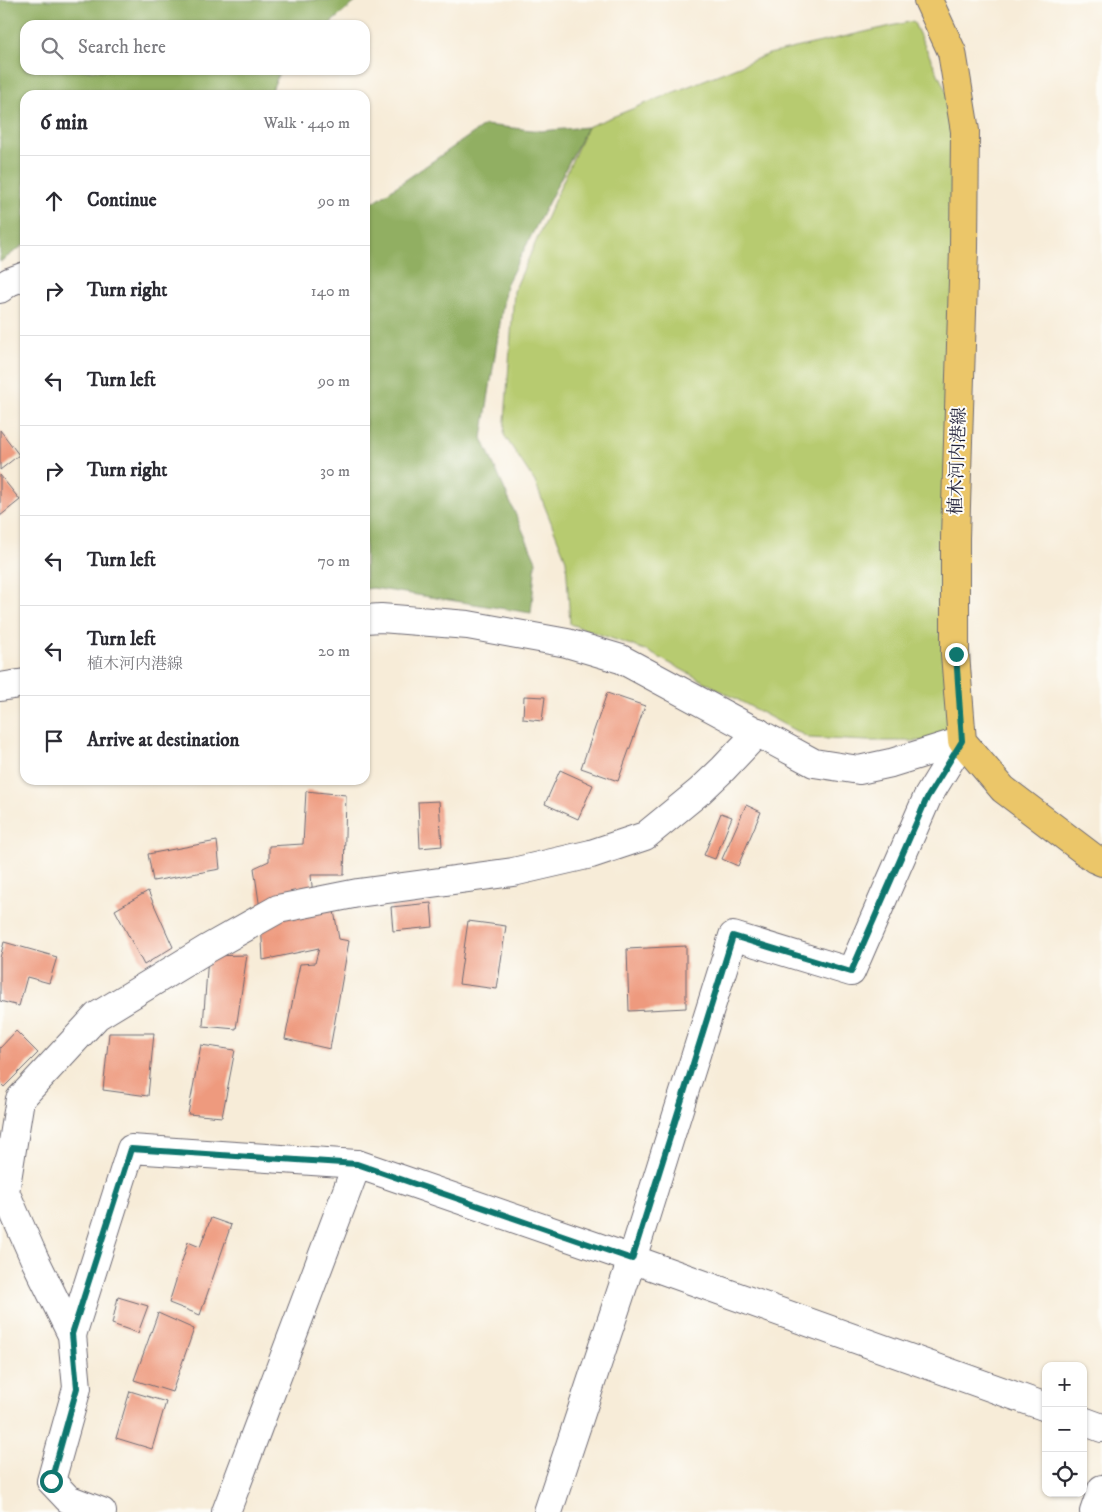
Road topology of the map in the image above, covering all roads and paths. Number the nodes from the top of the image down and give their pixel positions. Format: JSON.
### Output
{"nodes":[{"id":1,"x":928,"y":0,"type":"edge"},
{"id":2,"x":20,"y":278,"type":"edge"},
{"id":3,"x":0,"y":289,"type":"edge"},
{"id":4,"x":370,"y":619,"type":"edge"},
{"id":5,"x":20,"y":684,"type":"edge"},
{"id":6,"x":0,"y":687,"type":"edge"},
{"id":7,"x":758,"y":732,"type":"junction"},
{"id":8,"x":962,"y":741,"type":"junction"},
{"id":9,"x":1102,"y":862,"type":"edge"},
{"id":10,"x":357,"y":1164,"type":"junction"},
{"id":11,"x":2,"y":1191,"type":"edge"},
{"id":12,"x":632,"y":1259,"type":"junction"},
{"id":13,"x":72,"y":1334,"type":"junction"},
{"id":14,"x":1043,"y":1407,"type":"edge"},
{"id":15,"x":1087,"y":1422,"type":"edge"},
{"id":16,"x":1102,"y":1428,"type":"edge"},
{"id":17,"x":1102,"y":1489,"type":"edge"},
{"id":18,"x":102,"y":1512,"type":"edge"},
{"id":19,"x":226,"y":1512,"type":"edge"},
{"id":20,"x":548,"y":1512,"type":"edge"},
{"id":21,"x":1094,"y":1512,"type":"edge"}],
"edges":[{"from":1,"to":8,"type":"main road","name":"植木河内港線"},
{"from":2,"to":3,"type":"street"},
{"from":4,"to":7,"type":"street"},
{"from":5,"to":6,"type":"street"},
{"from":7,"to":8,"type":"street"},
{"from":7,"to":11,"type":"street"},
{"from":8,"to":9,"type":"main road"},
{"from":8,"to":12,"type":"street"},
{"from":10,"to":12,"type":"street"},
{"from":10,"to":13,"type":"street"},
{"from":10,"to":19,"type":"street"},
{"from":11,"to":13,"type":"street"},
{"from":12,"to":14,"type":"street"},
{"from":12,"to":20,"type":"street"},
{"from":13,"to":18,"type":"street"},
{"from":15,"to":16,"type":"street"},
{"from":17,"to":21,"type":"street"}]}
